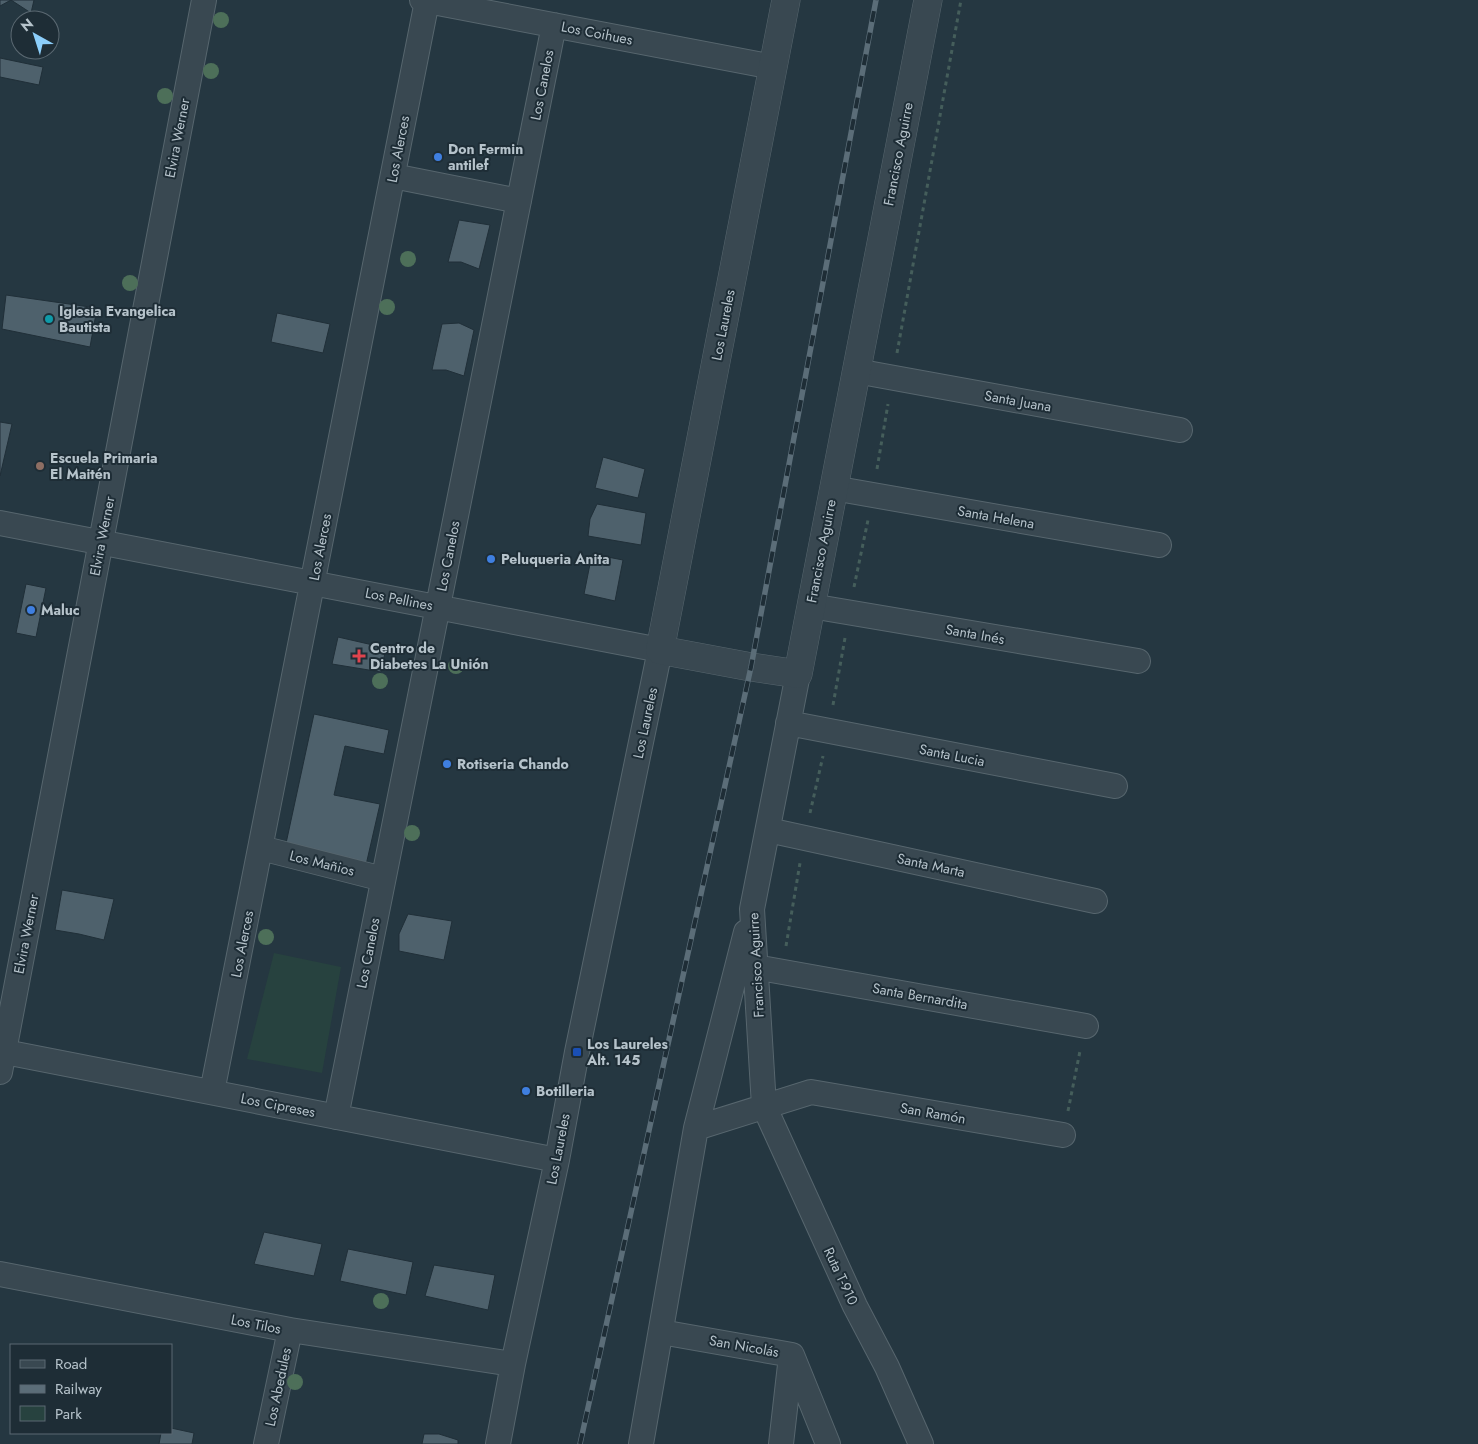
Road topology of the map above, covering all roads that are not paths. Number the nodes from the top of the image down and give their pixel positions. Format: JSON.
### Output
{"nodes":[{"id":1,"x":204,"y":0,"type":"edge"},
{"id":2,"x":424,"y":0,"type":"edge"},
{"id":3,"x":786,"y":0,"type":"edge"},
{"id":4,"x":928,"y":0,"type":"edge"},
{"id":5,"x":554,"y":25,"type":"junction"},
{"id":6,"x":773,"y":67,"type":"junction"},
{"id":7,"x":393,"y":176,"type":"junction"},
{"id":8,"x":519,"y":201,"type":"junction"},
{"id":9,"x":856,"y":371,"type":"junction"},
{"id":10,"x":1180,"y":430,"type":"dead end"},
{"id":11,"x":833,"y":488,"type":"junction"},
{"id":12,"x":0,"y":523,"type":"edge"},
{"id":13,"x":101,"y":542,"type":"junction"},
{"id":14,"x":1159,"y":546,"type":"dead end"},
{"id":15,"x":313,"y":583,"type":"junction"},
{"id":16,"x":811,"y":606,"type":"junction"},
{"id":17,"x":438,"y":607,"type":"junction"},
{"id":18,"x":660,"y":650,"type":"junction"},
{"id":19,"x":1138,"y":661,"type":"dead end"},
{"id":20,"x":798,"y":674,"type":"junction"},
{"id":21,"x":788,"y":723,"type":"junction"},
{"id":22,"x":1116,"y":786,"type":"dead end"},
{"id":23,"x":768,"y":830,"type":"junction"},
{"id":24,"x":261,"y":848,"type":"junction"},
{"id":25,"x":383,"y":878,"type":"junction"},
{"id":26,"x":1095,"y":901,"type":"dead end"},
{"id":27,"x":752,"y":909,"type":"junction"},
{"id":28,"x":755,"y":966,"type":"junction"},
{"id":29,"x":1086,"y":1026,"type":"road end"},
{"id":30,"x":1,"y":1058,"type":"edge"},
{"id":31,"x":212,"y":1092,"type":"junction"},
{"id":32,"x":764,"y":1106,"type":"junction"},
{"id":33,"x":336,"y":1116,"type":"junction"},
{"id":34,"x":696,"y":1128,"type":"junction"},
{"id":35,"x":1064,"y":1135,"type":"road end"},
{"id":36,"x":557,"y":1160,"type":"junction"},
{"id":37,"x":0,"y":1274,"type":"edge"},
{"id":38,"x":290,"y":1330,"type":"junction"},
{"id":39,"x":660,"y":1332,"type":"junction"},
{"id":40,"x":792,"y":1355,"type":"junction"},
{"id":41,"x":513,"y":1364,"type":"junction"},
{"id":42,"x":266,"y":1444,"type":"edge"},
{"id":43,"x":498,"y":1444,"type":"edge"},
{"id":44,"x":641,"y":1444,"type":"edge"},
{"id":45,"x":781,"y":1444,"type":"edge"},
{"id":46,"x":828,"y":1444,"type":"edge"},
{"id":47,"x":921,"y":1444,"type":"edge"}],
"edges":[{"from":1,"to":13,"type":"street","name":"Elvira Werner"},
{"from":2,"to":5,"type":"street","name":"Los Coihues"},
{"from":2,"to":7,"type":"street","name":"Los Alerces"},
{"from":3,"to":6,"type":"street","name":"Los Laureles"},
{"from":4,"to":9,"type":"street","name":"Francisco Aguirre"},
{"from":5,"to":6,"type":"street","name":"Los Coihues"},
{"from":5,"to":8,"type":"street","name":"Los Canelos"},
{"from":6,"to":18,"type":"street","name":"Los Laureles"},
{"from":7,"to":8,"type":"street"},
{"from":7,"to":15,"type":"street","name":"Los Alerces"},
{"from":8,"to":17,"type":"street","name":"Los Canelos"},
{"from":9,"to":10,"type":"street","name":"Santa Juana"},
{"from":9,"to":11,"type":"street","name":"Francisco Aguirre"},
{"from":11,"to":14,"type":"street","name":"Santa Helena"},
{"from":11,"to":16,"type":"street","name":"Francisco Aguirre"},
{"from":12,"to":13,"type":"street","name":"Los Pellines"},
{"from":13,"to":15,"type":"street","name":"Los Pellines"},
{"from":13,"to":30,"type":"street","name":"Elvira Werner"},
{"from":15,"to":17,"type":"street","name":"Los Pellines"},
{"from":15,"to":24,"type":"street","name":"Los Alerces"},
{"from":16,"to":19,"type":"street","name":"Santa Inés"},
{"from":16,"to":20,"type":"street","name":"Francisco Aguirre"},
{"from":17,"to":18,"type":"street","name":"Los Pellines"},
{"from":17,"to":25,"type":"street","name":"Los Canelos"},
{"from":18,"to":20,"type":"street","name":"Los Pellines"},
{"from":18,"to":36,"type":"street","name":"Los Laureles"},
{"from":20,"to":21,"type":"street","name":"Francisco Aguirre"},
{"from":21,"to":22,"type":"street","name":"Santa Lucia"},
{"from":21,"to":23,"type":"street","name":"Francisco Aguirre"},
{"from":23,"to":26,"type":"street","name":"Santa Marta"},
{"from":23,"to":27,"type":"street","name":"Francisco Aguirre"},
{"from":24,"to":25,"type":"street","name":"Los Mañios"},
{"from":24,"to":31,"type":"street","name":"Los Alerces"},
{"from":25,"to":33,"type":"street","name":"Los Canelos"},
{"from":27,"to":28,"type":"street","name":"Francisco Aguirre"},
{"from":27,"to":34,"type":"street"},
{"from":28,"to":29,"type":"street","name":"Santa Bernardita"},
{"from":28,"to":32,"type":"street","name":"Francisco Aguirre"},
{"from":30,"to":31,"type":"street","name":"Los Cipreses"},
{"from":31,"to":33,"type":"street","name":"Los Cipreses"},
{"from":32,"to":34,"type":"street","name":"San Ramón"},
{"from":32,"to":35,"type":"street","name":"San Ramón"},
{"from":32,"to":47,"type":"street","name":"Ruta T-910"},
{"from":33,"to":36,"type":"street","name":"Los Cipreses"},
{"from":34,"to":39,"type":"street"},
{"from":36,"to":41,"type":"street","name":"Los Laureles"},
{"from":37,"to":38,"type":"street","name":"Los Tilos"},
{"from":38,"to":41,"type":"street","name":"Los Tilos"},
{"from":38,"to":42,"type":"street","name":"Los Abedules"},
{"from":39,"to":40,"type":"street","name":"San Nicolás"},
{"from":39,"to":44,"type":"street"},
{"from":40,"to":45,"type":"street"},
{"from":40,"to":46,"type":"street","name":"San Nicolás"},
{"from":41,"to":43,"type":"street","name":"Los Laureles"}]}
